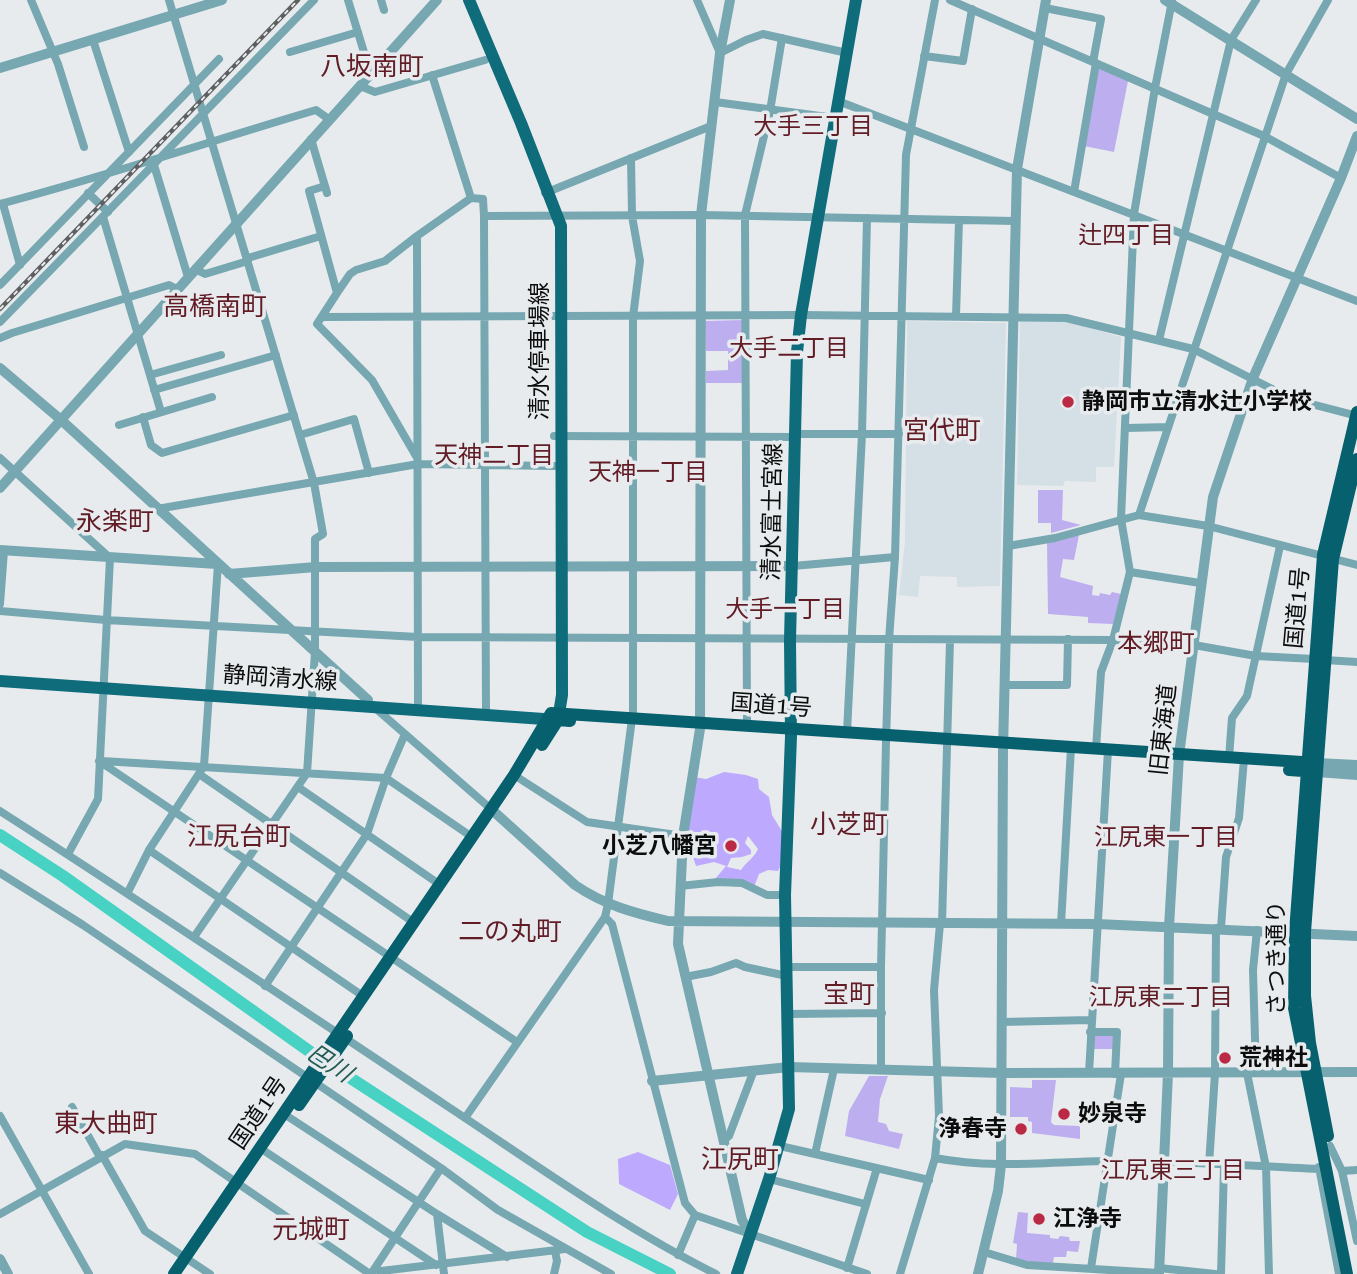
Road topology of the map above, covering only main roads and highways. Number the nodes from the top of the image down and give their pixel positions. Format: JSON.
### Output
{"nodes":[{"id":1,"x":460,"y":0,"type":"edge"},
{"id":2,"x":469,"y":0,"type":"edge"},
{"id":3,"x":856,"y":0,"type":"edge"},
{"id":4,"x":546,"y":193,"type":"junction"},
{"id":5,"x":1357,"y":414,"type":"edge"},
{"id":6,"x":558,"y":436,"type":"junction"},
{"id":7,"x":1357,"y":459,"type":"edge"},
{"id":8,"x":1328,"y":557,"type":"junction"},
{"id":9,"x":558,"y":567,"type":"junction"},
{"id":10,"x":0,"y":675,"type":"edge"},
{"id":11,"x":0,"y":681,"type":"edge"},
{"id":12,"x":103,"y":685,"type":"junction"},
{"id":13,"x":371,"y":703,"type":"junction"},
{"id":14,"x":554,"y":716,"type":"junction"},
{"id":15,"x":700,"y":726,"type":"junction"},
{"id":16,"x":790,"y":732,"type":"junction"},
{"id":17,"x":886,"y":738,"type":"junction"},
{"id":18,"x":1179,"y":759,"type":"junction"},
{"id":19,"x":1244,"y":763,"type":"junction"},
{"id":20,"x":1312,"y":768,"type":"junction"},
{"id":21,"x":494,"y":811,"type":"junction"},
{"id":22,"x":393,"y":959,"type":"junction"},
{"id":23,"x":340,"y":1039,"type":"junction"},
{"id":24,"x":1331,"y":1171,"type":"junction"},
{"id":25,"x":188,"y":1260,"type":"junction"},
{"id":26,"x":174,"y":1274,"type":"edge"},
{"id":27,"x":183,"y":1274,"type":"edge"},
{"id":28,"x":737,"y":1274,"type":"edge"},
{"id":29,"x":1347,"y":1274,"type":"edge"},
{"id":30,"x":1355,"y":1274,"type":"edge"}],
"edges":[{"from":1,"to":4,"type":"main road","name":"清水停車場線"},
{"from":2,"to":4,"type":"main road","name":"清水停車場線"},
{"from":3,"to":16,"type":"main road","name":"清水富士宮線"},
{"from":4,"to":6,"type":"main road","name":"清水停車場線"},
{"from":5,"to":8,"type":"highway","name":"国道1号"},
{"from":6,"to":9,"type":"main road","name":"清水停車場線"},
{"from":6,"to":9,"type":"main road","name":"清水停車場線"},
{"from":7,"to":8,"type":"highway","name":"国道1号"},
{"from":8,"to":20,"type":"highway","name":"国道1号"},
{"from":9,"to":14,"type":"main road","name":"清水停車場線"},
{"from":10,"to":12,"type":"main road","name":"静岡清水線"},
{"from":11,"to":12,"type":"main road","name":"静岡清水線"},
{"from":12,"to":13,"type":"main road","name":"静岡清水線"},
{"from":13,"to":14,"type":"main road","name":"静岡清水線"},
{"from":13,"to":14,"type":"main road","name":"静岡清水線"},
{"from":14,"to":15,"type":"highway","name":"国道1号"},
{"from":14,"to":21,"type":"highway","name":"国道1号"},
{"from":15,"to":16,"type":"highway","name":"国道1号"},
{"from":15,"to":16,"type":"highway","name":"国道1号"},
{"from":16,"to":17,"type":"highway","name":"国道1号"},
{"from":16,"to":17,"type":"highway","name":"国道1号"},
{"from":16,"to":28,"type":"main road","name":"清水富士宮線"},
{"from":17,"to":18,"type":"highway","name":"国道1号"},
{"from":18,"to":19,"type":"highway","name":"国道1号"},
{"from":18,"to":19,"type":"highway","name":"国道1号"},
{"from":19,"to":20,"type":"highway","name":"国道1号"},
{"from":20,"to":24,"type":"highway","name":"さつき通り"},
{"from":21,"to":22,"type":"highway","name":"国道1号"},
{"from":21,"to":22,"type":"highway","name":"国道1号"},
{"from":22,"to":23,"type":"highway","name":"国道1号"},
{"from":22,"to":23,"type":"highway","name":"国道1号"},
{"from":23,"to":25,"type":"highway","name":"国道1号"},
{"from":24,"to":29,"type":"highway","name":"さつき通り"},
{"from":24,"to":30,"type":"highway","name":"さつき通り"},
{"from":25,"to":26,"type":"highway","name":"国道1号"},
{"from":25,"to":27,"type":"highway","name":"国道1号"}]}
